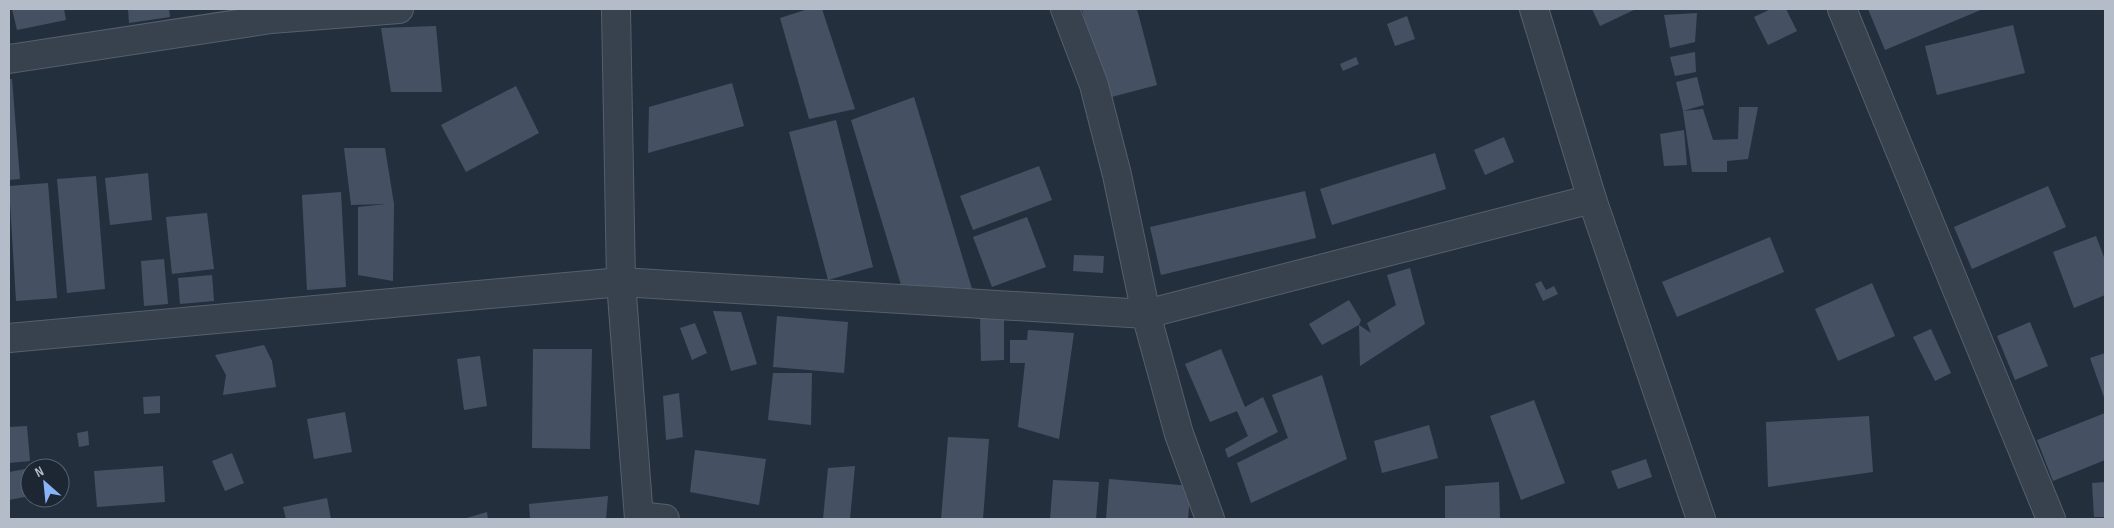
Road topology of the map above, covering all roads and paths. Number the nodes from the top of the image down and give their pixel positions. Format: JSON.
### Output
{"nodes":[{"id":1,"x":399,"y":9,"type":"edge"},
{"id":2,"x":616,"y":9,"type":"edge"},
{"id":3,"x":1065,"y":9,"type":"edge"},
{"id":4,"x":1534,"y":9,"type":"edge"},
{"id":5,"x":1842,"y":9,"type":"edge"},
{"id":6,"x":9,"y":59,"type":"edge"},
{"id":7,"x":1592,"y":199,"type":"junction"},
{"id":8,"x":621,"y":282,"type":"junction"},
{"id":9,"x":1146,"y":314,"type":"junction"},
{"id":10,"x":9,"y":338,"type":"edge"},
{"id":11,"x":639,"y":518,"type":"edge"},
{"id":12,"x":665,"y":519,"type":"edge"},
{"id":13,"x":1210,"y":519,"type":"edge"},
{"id":14,"x":1701,"y":519,"type":"edge"},
{"id":15,"x":2051,"y":519,"type":"edge"}],
"edges":[{"from":1,"to":6,"type":"street"},
{"from":2,"to":8,"type":"street"},
{"from":3,"to":9,"type":"street"},
{"from":4,"to":7,"type":"street"},
{"from":5,"to":15,"type":"street"},
{"from":7,"to":9,"type":"street"},
{"from":7,"to":14,"type":"street"},
{"from":8,"to":9,"type":"street"},
{"from":8,"to":10,"type":"street"},
{"from":8,"to":11,"type":"street"},
{"from":9,"to":13,"type":"street"},
{"from":11,"to":12,"type":"street"}]}
